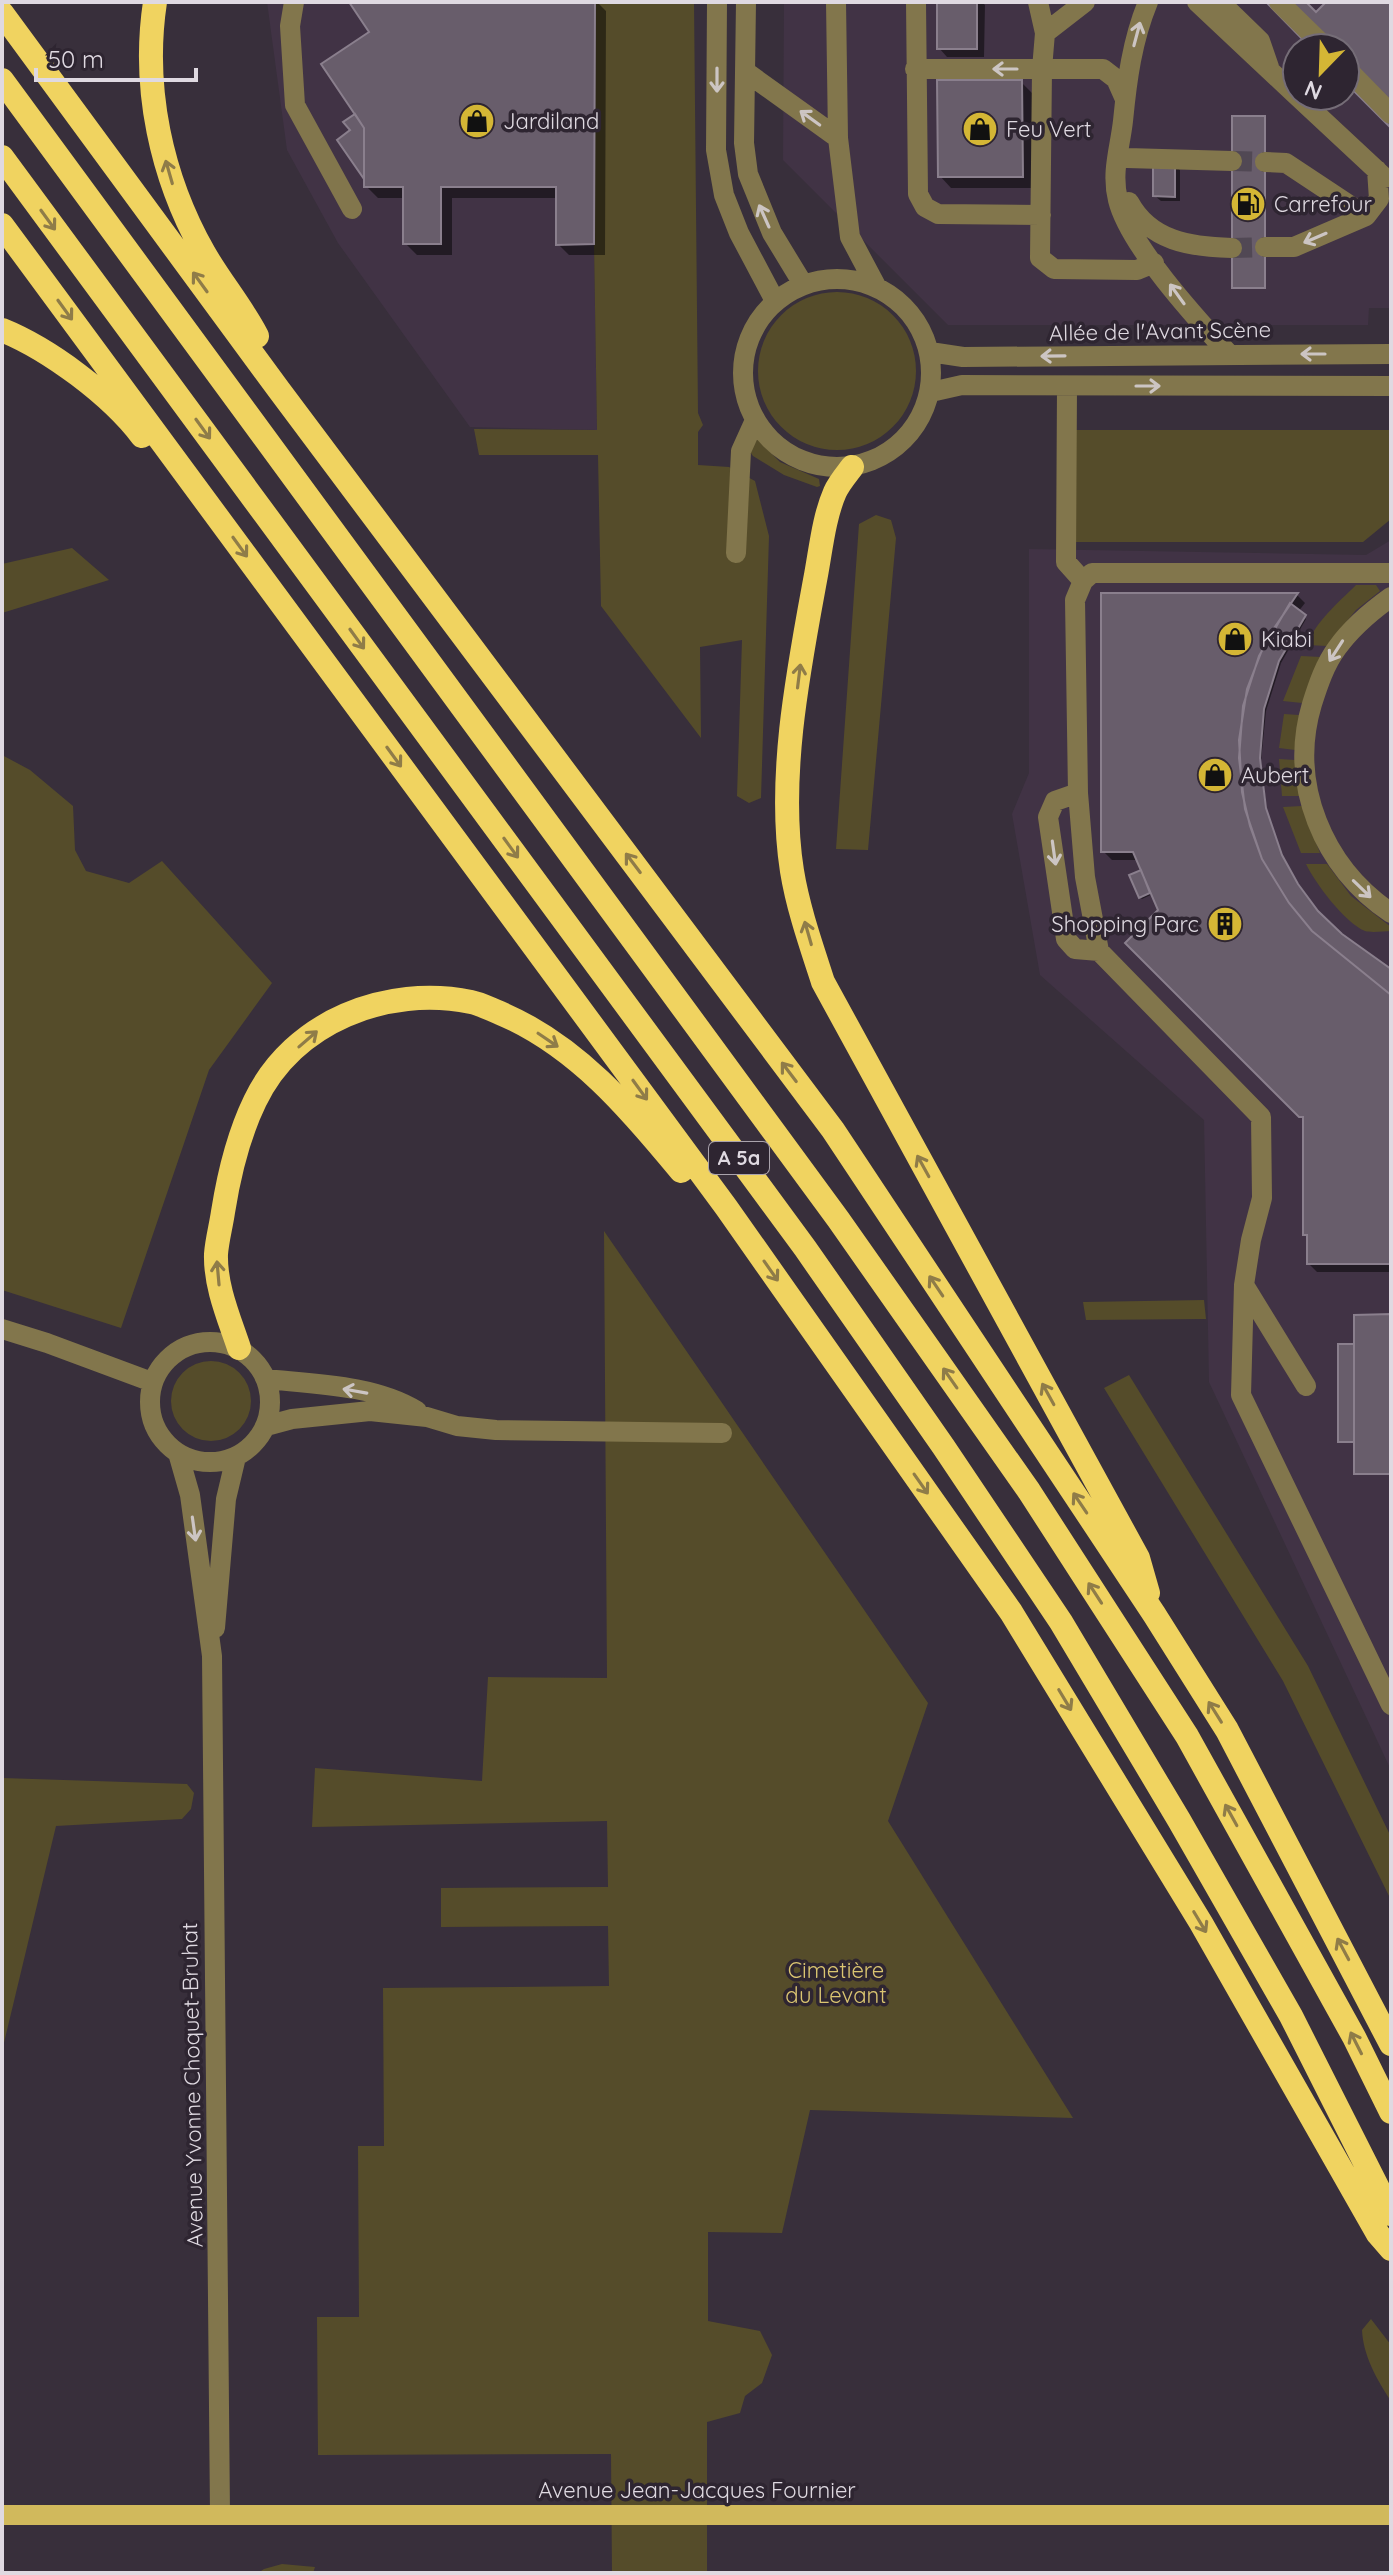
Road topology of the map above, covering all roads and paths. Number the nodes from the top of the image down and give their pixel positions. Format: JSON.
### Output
{"nodes":[{"id":1,"x":155,"y":2,"type":"edge"},
{"id":2,"x":294,"y":2,"type":"edge"},
{"id":3,"x":717,"y":2,"type":"edge"},
{"id":4,"x":746,"y":2,"type":"edge"},
{"id":5,"x":836,"y":2,"type":"edge"},
{"id":6,"x":916,"y":2,"type":"edge"},
{"id":7,"x":1038,"y":2,"type":"edge"},
{"id":8,"x":1085,"y":2,"type":"edge"},
{"id":9,"x":1148,"y":2,"type":"edge"},
{"id":10,"x":1197,"y":2,"type":"edge"},
{"id":11,"x":1220,"y":2,"type":"edge"},
{"id":12,"x":1279,"y":2,"type":"edge"},
{"id":13,"x":2,"y":13,"type":"edge"},
{"id":14,"x":1310,"y":32,"type":"edge"},
{"id":15,"x":1045,"y":33,"type":"junction"},
{"id":16,"x":915,"y":69,"type":"junction"},
{"id":17,"x":1042,"y":69,"type":"junction"},
{"id":18,"x":1270,"y":71,"type":"junction"},
{"id":19,"x":746,"y":72,"type":"junction"},
{"id":20,"x":2,"y":80,"type":"edge"},
{"id":21,"x":1281,"y":81,"type":"edge"},
{"id":22,"x":1361,"y":83,"type":"edge"},
{"id":23,"x":1124,"y":97,"type":"junction"},
{"id":24,"x":1328,"y":112,"type":"edge"},
{"id":25,"x":1391,"y":114,"type":"edge"},
{"id":26,"x":1123,"y":122,"type":"junction"},
{"id":27,"x":838,"y":138,"type":"junction"},
{"id":28,"x":2,"y":157,"type":"edge"},
{"id":29,"x":1127,"y":158,"type":"junction"},
{"id":30,"x":1232,"y":161,"type":"tunnel mouth"},
{"id":31,"x":1265,"y":162,"type":"tunnel mouth"},
{"id":32,"x":1386,"y":175,"type":"edge"},
{"id":33,"x":352,"y":209,"type":"dead end"},
{"id":34,"x":1041,"y":215,"type":"junction"},
{"id":35,"x":1366,"y":216,"type":"junction"},
{"id":36,"x":2,"y":225,"type":"edge"},
{"id":37,"x":1265,"y":247,"type":"tunnel mouth"},
{"id":38,"x":1232,"y":248,"type":"tunnel mouth"},
{"id":39,"x":1154,"y":263,"type":"junction"},
{"id":40,"x":803,"y":284,"type":"junction"},
{"id":41,"x":876,"y":286,"type":"junction"},
{"id":42,"x":775,"y":301,"type":"junction"},
{"id":43,"x":2,"y":330,"type":"edge"},
{"id":44,"x":930,"y":352,"type":"junction"},
{"id":45,"x":1228,"y":353,"type":"junction"},
{"id":46,"x":1391,"y":354,"type":"edge"},
{"id":47,"x":1391,"y":386,"type":"edge"},
{"id":48,"x":1067,"y":387,"type":"junction"},
{"id":49,"x":279,"y":390,"type":"junction"},
{"id":50,"x":931,"y":392,"type":"junction"},
{"id":51,"x":755,"y":420,"type":"junction"},
{"id":52,"x":852,"y":467,"type":"junction"},
{"id":53,"x":194,"y":485,"type":"junction"},
{"id":54,"x":736,"y":553,"type":"dead end"},
{"id":55,"x":1391,"y":573,"type":"edge"},
{"id":56,"x":1083,"y":581,"type":"junction"},
{"id":57,"x":1387,"y":603,"type":"edge"},
{"id":58,"x":1078,"y":793,"type":"junction"},
{"id":59,"x":1391,"y":913,"type":"edge"},
{"id":60,"x":1099,"y":951,"type":"junction"},
{"id":61,"x":726,"y":1207,"type":"junction"},
{"id":62,"x":1244,"y":1285,"type":"junction"},
{"id":63,"x":2,"y":1329,"type":"edge"},
{"id":64,"x":239,"y":1348,"type":"junction"},
{"id":65,"x":266,"y":1379,"type":"junction"},
{"id":66,"x":152,"y":1382,"type":"junction"},
{"id":67,"x":1306,"y":1386,"type":"dead end"},
{"id":68,"x":427,"y":1417,"type":"junction"},
{"id":69,"x":266,"y":1426,"type":"junction"},
{"id":70,"x":722,"y":1433,"type":"dead end"},
{"id":71,"x":178,"y":1453,"type":"junction"},
{"id":72,"x":236,"y":1457,"type":"junction"},
{"id":73,"x":1154,"y":1614,"type":"junction"},
{"id":74,"x":212,"y":1656,"type":"junction"},
{"id":75,"x":1391,"y":1705,"type":"edge"},
{"id":76,"x":1391,"y":2044,"type":"edge"},
{"id":77,"x":1391,"y":2112,"type":"edge"},
{"id":78,"x":1391,"y":2214,"type":"edge"},
{"id":79,"x":1391,"y":2249,"type":"edge"},
{"id":80,"x":220,"y":2514,"type":"junction"},
{"id":81,"x":2,"y":2515,"type":"edge"},
{"id":82,"x":1391,"y":2515,"type":"edge"}],
"edges":[{"from":49,"to":1,"type":"highway","one_way":true},
{"from":2,"to":33,"type":"street"},
{"from":3,"to":42,"type":"street","one_way":true},
{"from":4,"to":19,"type":"street"},
{"from":5,"to":27,"type":"street"},
{"from":6,"to":16,"type":"street"},
{"from":7,"to":15,"type":"street"},
{"from":8,"to":15,"type":"street"},
{"from":23,"to":9,"type":"street","one_way":true},
{"from":10,"to":18,"type":"street"},
{"from":11,"to":18,"type":"street"},
{"from":12,"to":14,"type":"street"},
{"from":49,"to":13,"type":"highway","one_way":true},
{"from":15,"to":17,"type":"street"},
{"from":17,"to":16,"type":"street","one_way":true},
{"from":16,"to":34,"type":"street"},
{"from":17,"to":23,"type":"street"},
{"from":17,"to":34,"type":"street"},
{"from":18,"to":21,"type":"street"},
{"from":27,"to":19,"type":"street","one_way":true},
{"from":40,"to":19,"type":"street","one_way":true},
{"from":77,"to":20,"type":"highway","number":"A 5a","one_way":true},
{"from":22,"to":25,"type":"street"},
{"from":23,"to":26,"type":"street"},
{"from":24,"to":32,"type":"street"},
{"from":26,"to":29,"type":"street"},
{"from":26,"to":39,"type":"street"},
{"from":27,"to":41,"type":"street"},
{"from":28,"to":78,"type":"highway","number":"A 5a","one_way":true},
{"from":29,"to":30,"type":"street"},
{"from":29,"to":38,"type":"street"},
{"from":31,"to":35,"type":"street"},
{"from":32,"to":35,"type":"street"},
{"from":34,"to":39,"type":"street"},
{"from":35,"to":37,"type":"street","one_way":true},
{"from":36,"to":53,"type":"highway","one_way":true},
{"from":45,"to":39,"type":"street","one_way":true},
{"from":40,"to":41,"type":"street"},
{"from":40,"to":42,"type":"street"},
{"from":41,"to":44,"type":"street"},
{"from":42,"to":51,"type":"street"},
{"from":43,"to":53,"type":"highway"},
{"from":45,"to":44,"type":"street","name":"Allée de l'Avant Scène","one_way":true},
{"from":44,"to":50,"type":"street"},
{"from":46,"to":45,"type":"street","name":"Allée de l'Avant Scène","one_way":true},
{"from":48,"to":47,"type":"street","one_way":true},
{"from":48,"to":50,"type":"street"},
{"from":48,"to":56,"type":"street"},
{"from":73,"to":49,"type":"highway","one_way":true},
{"from":50,"to":52,"type":"street"},
{"from":51,"to":52,"type":"street"},
{"from":51,"to":54,"type":"street"},
{"from":73,"to":52,"type":"highway","one_way":true},
{"from":53,"to":61,"type":"highway","one_way":true},
{"from":55,"to":56,"type":"street"},
{"from":56,"to":58,"type":"street"},
{"from":57,"to":59,"type":"street","one_way":true},
{"from":58,"to":60,"type":"street"},
{"from":58,"to":60,"type":"street","one_way":true},
{"from":60,"to":62,"type":"street"},
{"from":64,"to":61,"type":"highway","one_way":true},
{"from":61,"to":79,"type":"highway","one_way":true},
{"from":62,"to":67,"type":"street"},
{"from":62,"to":75,"type":"street"},
{"from":63,"to":66,"type":"street"},
{"from":64,"to":65,"type":"street"},
{"from":64,"to":66,"type":"street"},
{"from":68,"to":65,"type":"street","one_way":true},
{"from":65,"to":69,"type":"street"},
{"from":66,"to":71,"type":"street"},
{"from":68,"to":69,"type":"street"},
{"from":68,"to":70,"type":"street"},
{"from":69,"to":72,"type":"street"},
{"from":71,"to":72,"type":"street"},
{"from":71,"to":74,"type":"street","name":"Avenue Yvonne Choquet-Bruhat","one_way":true},
{"from":72,"to":74,"type":"street","name":"Avenue Yvonne Choquet-Bruhat"},
{"from":76,"to":73,"type":"highway","one_way":true},
{"from":74,"to":80,"type":"street","name":"Avenue Yvonne Choquet-Bruhat"},
{"from":80,"to":81,"type":"main road","name":"Avenue Jean-Jacques Fournier"},
{"from":80,"to":82,"type":"main road","name":"Avenue Jean-Jacques Fournier"}]}
